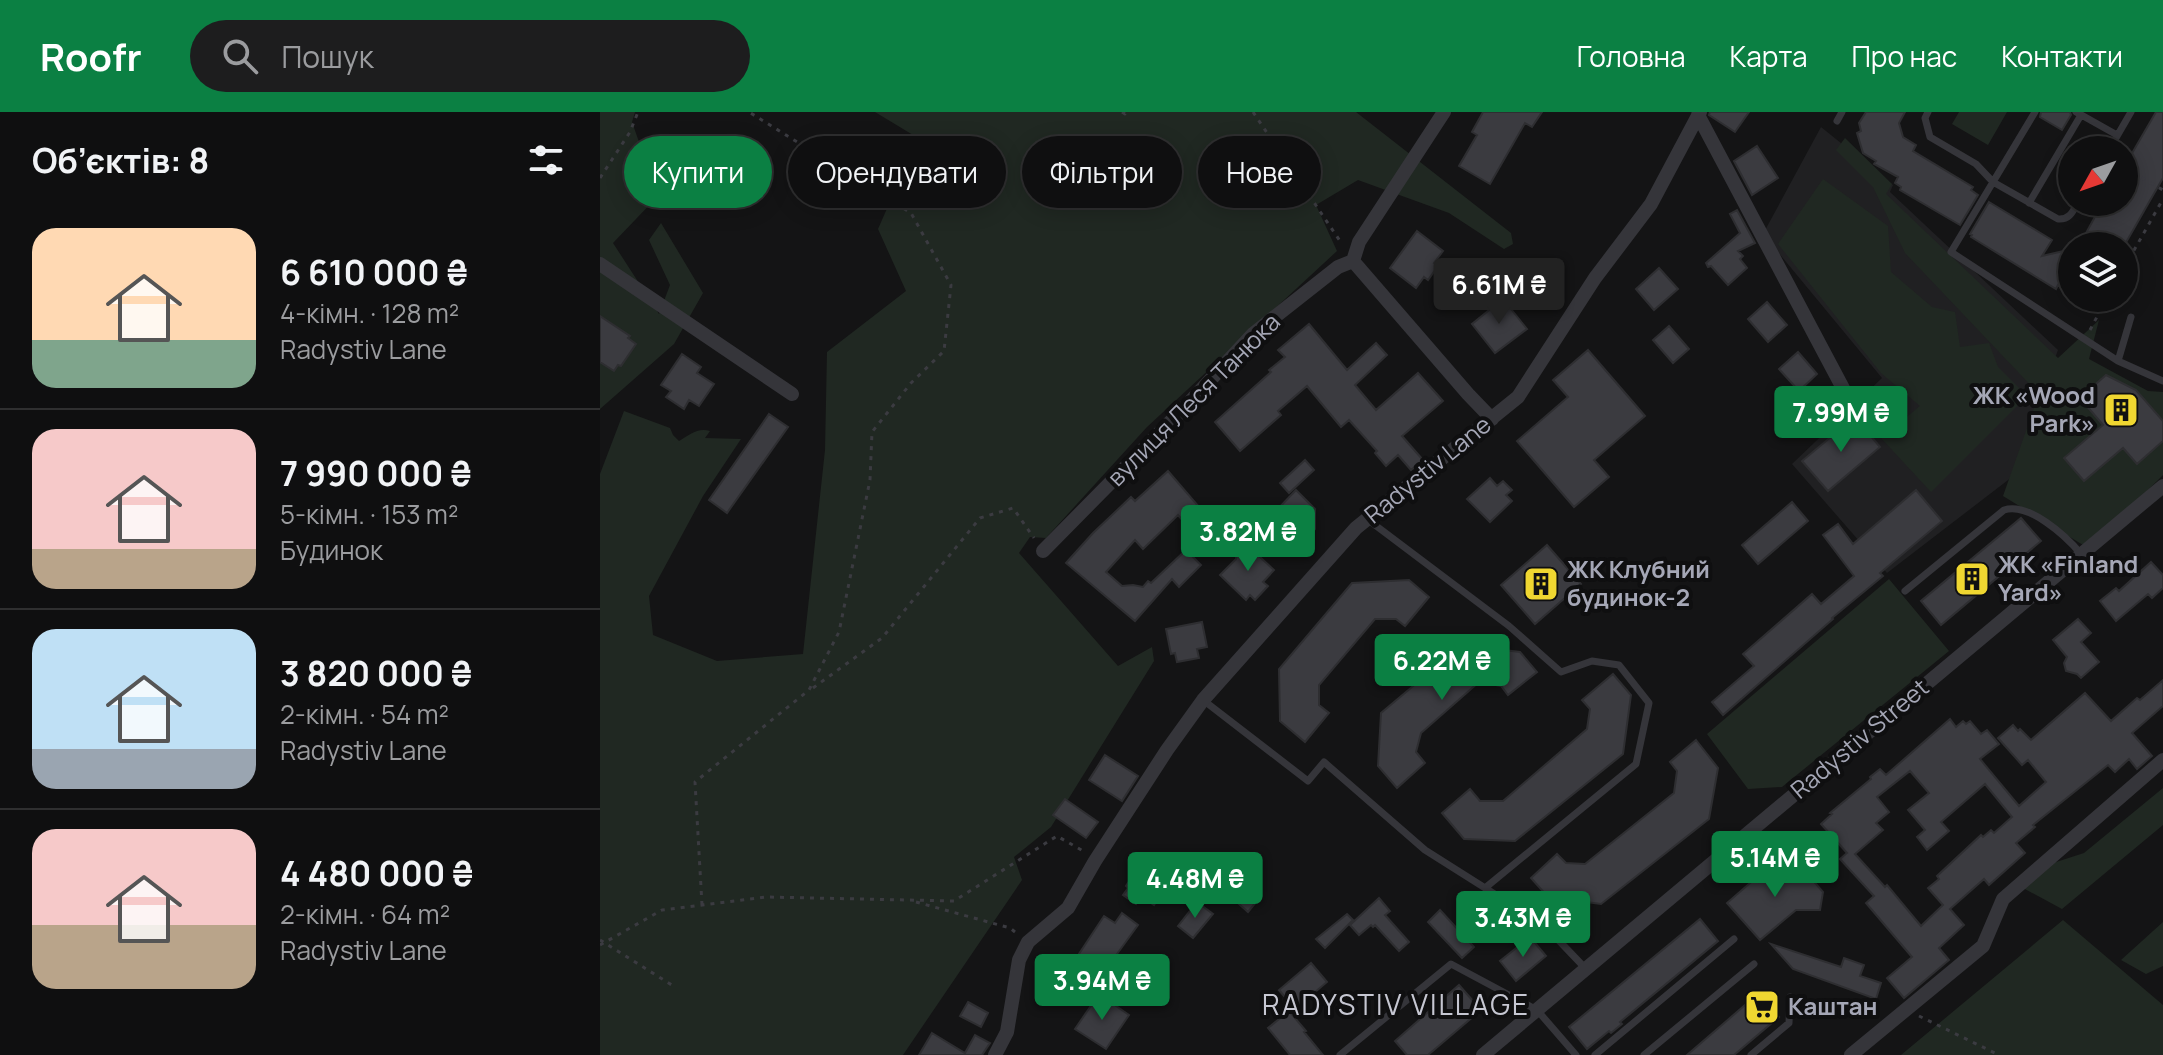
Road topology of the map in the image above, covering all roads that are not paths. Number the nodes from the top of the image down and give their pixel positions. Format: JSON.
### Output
{"nodes":[{"id":1,"x":1444,"y":112,"type":"edge"},
{"id":2,"x":1842,"y":112,"type":"edge"},
{"id":3,"x":1928,"y":112,"type":"edge"},
{"id":4,"x":2035,"y":112,"type":"edge"},
{"id":5,"x":2131,"y":112,"type":"edge"},
{"id":6,"x":1699,"y":113,"type":"edge"},
{"id":7,"x":2079,"y":113,"type":"edge"},
{"id":8,"x":1837,"y":121,"type":"dead end"},
{"id":9,"x":2117,"y":135,"type":"joint"},
{"id":10,"x":1993,"y":182,"type":"junction"},
{"id":11,"x":2029,"y":203,"type":"junction"},
{"id":12,"x":2069,"y":216,"type":"edge"},
{"id":13,"x":1353,"y":261,"type":"junction"},
{"id":14,"x":600,"y":264,"type":"edge"},
{"id":15,"x":2131,"y":317,"type":"dead end"},
{"id":16,"x":2118,"y":361,"type":"junction"},
{"id":17,"x":2163,"y":381,"type":"edge"},
{"id":18,"x":1845,"y":392,"type":"dead end"},
{"id":19,"x":792,"y":394,"type":"dead end"},
{"id":20,"x":1492,"y":419,"type":"junction"},
{"id":21,"x":2163,"y":486,"type":"edge"},
{"id":22,"x":1367,"y":519,"type":"junction"},
{"id":23,"x":1043,"y":551,"type":"road end"},
{"id":24,"x":2081,"y":554,"type":"junction"},
{"id":25,"x":1905,"y":591,"type":"dead end"},
{"id":26,"x":1203,"y":700,"type":"junction"},
{"id":27,"x":2163,"y":760,"type":"edge"},
{"id":28,"x":1485,"y":888,"type":"junction"},
{"id":29,"x":1734,"y":939,"type":"dead end"},
{"id":30,"x":1754,"y":964,"type":"dead end"},
{"id":31,"x":1586,"y":969,"type":"junction"},
{"id":32,"x":1790,"y":997,"type":"dead end"},
{"id":33,"x":1537,"y":1010,"type":"junction"},
{"id":34,"x":1343,"y":1054,"type":"edge"},
{"id":35,"x":995,"y":1055,"type":"edge"},
{"id":36,"x":1483,"y":1055,"type":"edge"},
{"id":37,"x":1576,"y":1055,"type":"edge"},
{"id":38,"x":1595,"y":1055,"type":"edge"},
{"id":39,"x":1644,"y":1055,"type":"edge"},
{"id":40,"x":1751,"y":1055,"type":"edge"},
{"id":41,"x":1851,"y":1055,"type":"edge"}],
"edges":[{"from":1,"to":13,"type":"street"},
{"from":2,"to":8,"type":"lane"},
{"from":3,"to":10,"type":"lane"},
{"from":4,"to":10,"type":"lane"},
{"from":5,"to":9,"type":"lane"},
{"from":6,"to":18,"type":"street"},
{"from":6,"to":20,"type":"street","name":"Radystiv Lane"},
{"from":7,"to":9,"type":"lane"},
{"from":7,"to":11,"type":"lane"},
{"from":10,"to":11,"type":"lane"},
{"from":10,"to":16,"type":"lane"},
{"from":11,"to":12,"type":"lane"},
{"from":13,"to":20,"type":"street"},
{"from":13,"to":23,"type":"street","name":"вулиця Леся Танюка"},
{"from":14,"to":19,"type":"street"},
{"from":15,"to":16,"type":"lane"},
{"from":16,"to":17,"type":"lane"},
{"from":20,"to":22,"type":"street","name":"Radystiv Lane"},
{"from":21,"to":24,"type":"street","name":"Radystiv Street"},
{"from":22,"to":26,"type":"street","name":"Radystiv Lane"},
{"from":22,"to":28,"type":"lane"},
{"from":24,"to":25,"type":"lane"},
{"from":24,"to":31,"type":"street","name":"Radystiv Street"},
{"from":26,"to":28,"type":"lane"},
{"from":26,"to":35,"type":"street","name":"Radystiv Lane"},
{"from":27,"to":41,"type":"street"},
{"from":28,"to":31,"type":"lane"},
{"from":29,"to":38,"type":"lane"},
{"from":30,"to":39,"type":"lane"},
{"from":31,"to":33,"type":"street","name":"Radystiv Street"},
{"from":32,"to":40,"type":"lane"},
{"from":33,"to":34,"type":"lane"},
{"from":33,"to":36,"type":"street","name":"Radystiv Street"},
{"from":33,"to":37,"type":"lane"}]}
